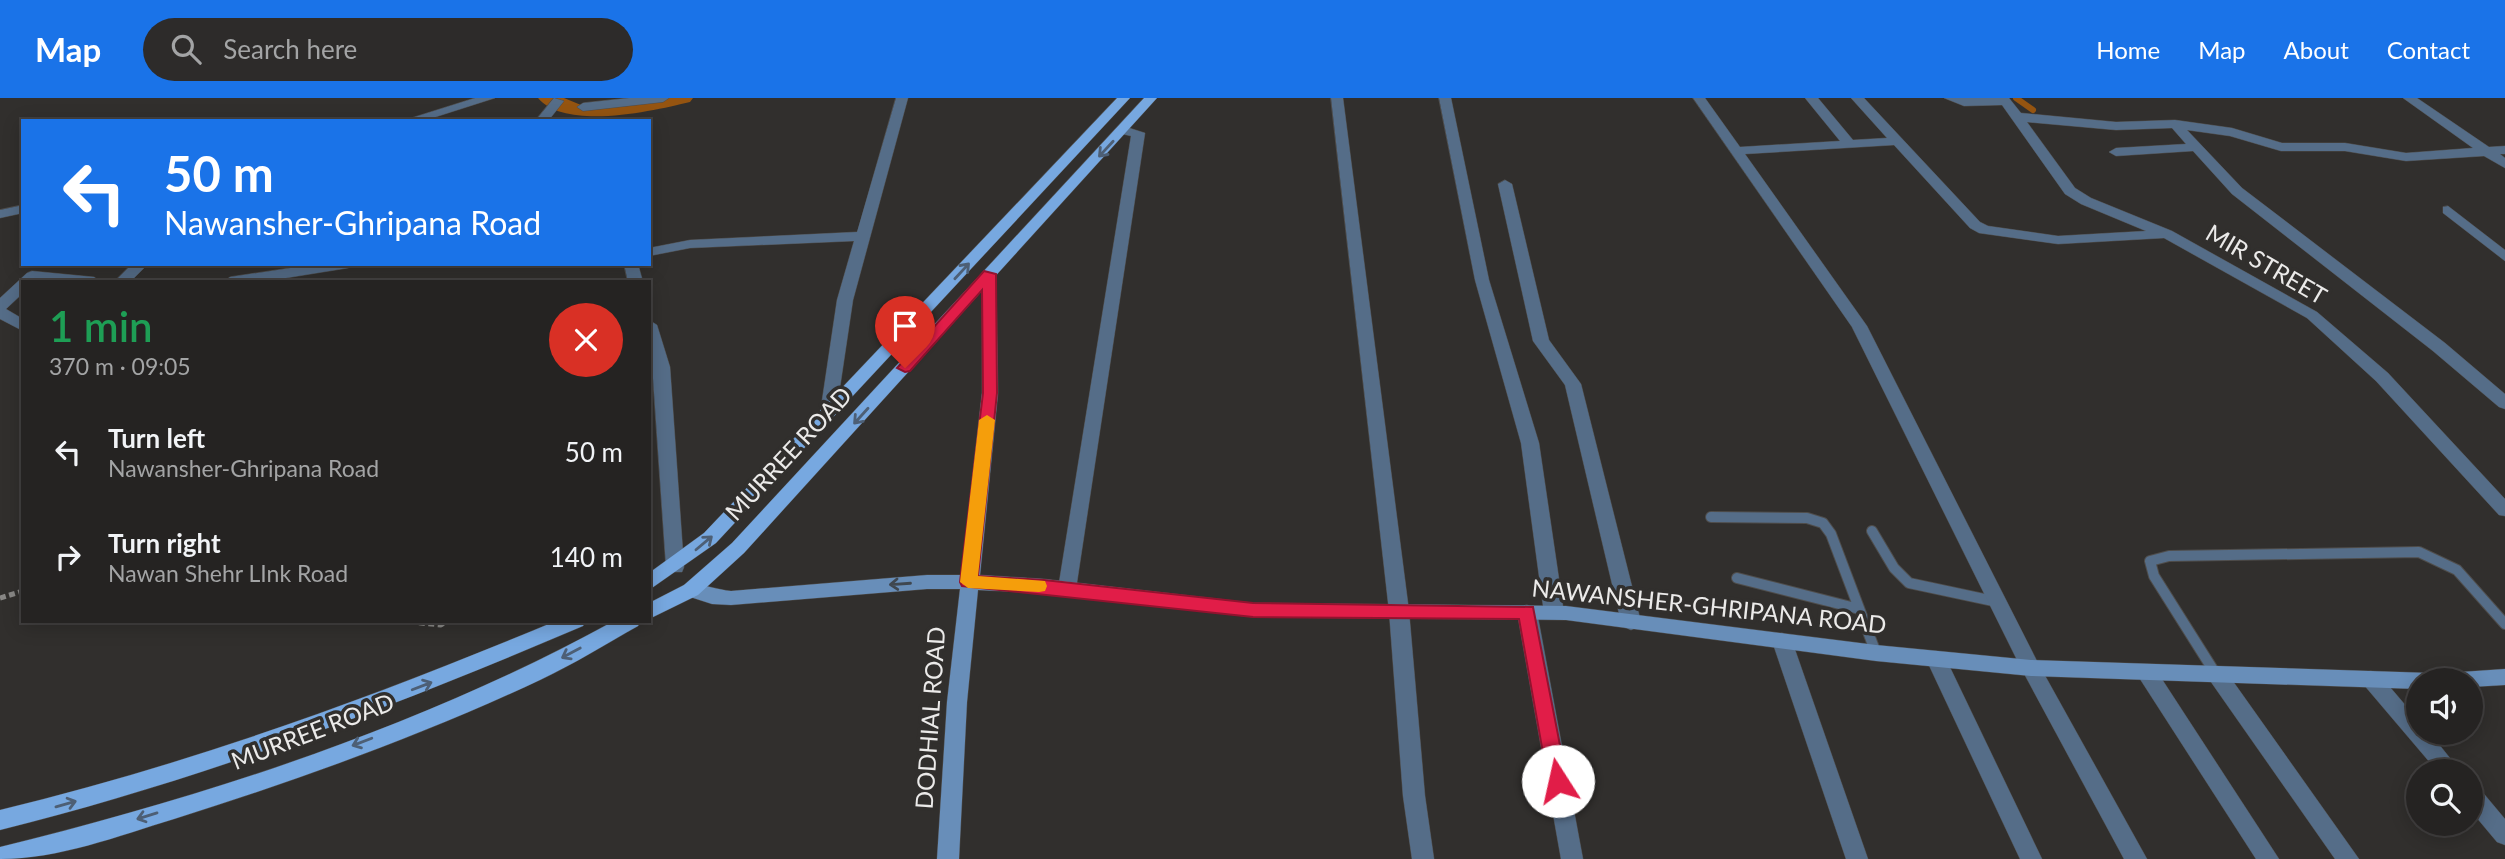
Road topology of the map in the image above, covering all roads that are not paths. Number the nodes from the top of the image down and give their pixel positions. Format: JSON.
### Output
{"nodes":[{"id":1,"x":489,"y":98,"type":"edge"},
{"id":2,"x":663,"y":98,"type":"edge"},
{"id":3,"x":902,"y":98,"type":"edge"},
{"id":4,"x":1124,"y":98,"type":"edge"},
{"id":5,"x":1151,"y":98,"type":"edge"},
{"id":6,"x":1337,"y":98,"type":"edge"},
{"id":7,"x":1445,"y":98,"type":"edge"},
{"id":8,"x":1699,"y":98,"type":"edge"},
{"id":9,"x":1811,"y":98,"type":"edge"},
{"id":10,"x":1857,"y":98,"type":"edge"},
{"id":11,"x":1950,"y":98,"type":"edge"},
{"id":12,"x":2409,"y":98,"type":"edge"},
{"id":13,"x":2004,"y":99,"type":"edge"},
{"id":14,"x":558,"y":102,"type":"dead end"},
{"id":15,"x":585,"y":102,"type":"edge"},
{"id":16,"x":2019,"y":117,"type":"junction"},
{"id":17,"x":415,"y":119,"type":"edge"},
{"id":18,"x":543,"y":119,"type":"edge"},
{"id":19,"x":597,"y":119,"type":"edge"},
{"id":20,"x":2175,"y":124,"type":"junction"},
{"id":21,"x":1123,"y":130,"type":"junction"},
{"id":22,"x":1898,"y":141,"type":"junction"},
{"id":23,"x":1850,"y":144,"type":"junction"},
{"id":24,"x":2196,"y":147,"type":"junction"},
{"id":25,"x":1737,"y":150,"type":"junction"},
{"id":26,"x":2505,"y":150,"type":"edge"},
{"id":27,"x":2487,"y":151,"type":"junction"},
{"id":28,"x":2116,"y":152,"type":"dead end"},
{"id":29,"x":2505,"y":164,"type":"edge"},
{"id":30,"x":1505,"y":184,"type":"dead end"},
{"id":31,"x":21,"y":209,"type":"edge"},
{"id":32,"x":2448,"y":210,"type":"dead end"},
{"id":33,"x":0,"y":214,"type":"edge"},
{"id":34,"x":2166,"y":234,"type":"junction"},
{"id":35,"x":862,"y":236,"type":"junction"},
{"id":36,"x":651,"y":253,"type":"edge"},
{"id":37,"x":2505,"y":257,"type":"edge"},
{"id":38,"x":139,"y":266,"type":"edge"},
{"id":39,"x":335,"y":266,"type":"edge"},
{"id":40,"x":989,"y":274,"type":"junction"},
{"id":41,"x":27,"y":280,"type":"edge"},
{"id":42,"x":73,"y":280,"type":"edge"},
{"id":43,"x":123,"y":280,"type":"edge"},
{"id":44,"x":243,"y":280,"type":"edge"},
{"id":45,"x":21,"y":286,"type":"edge"},
{"id":46,"x":0,"y":309,"type":"edge"},
{"id":47,"x":21,"y":314,"type":"edge"},
{"id":48,"x":21,"y":325,"type":"edge"},
{"id":49,"x":651,"y":331,"type":"edge"},
{"id":50,"x":2505,"y":403,"type":"edge"},
{"id":51,"x":828,"y":414,"type":"junction"},
{"id":52,"x":2505,"y":510,"type":"edge"},
{"id":53,"x":1712,"y":517,"type":"dead end"},
{"id":54,"x":1872,"y":531,"type":"dead end"},
{"id":55,"x":676,"y":567,"type":"junction"},
{"id":56,"x":1737,"y":578,"type":"dead end"},
{"id":57,"x":651,"y":582,"type":"edge"},
{"id":58,"x":968,"y":582,"type":"junction"},
{"id":59,"x":1067,"y":589,"type":"junction"},
{"id":60,"x":691,"y":590,"type":"junction"},
{"id":61,"x":1998,"y":602,"type":"junction"},
{"id":62,"x":1859,"y":609,"type":"junction"},
{"id":63,"x":651,"y":611,"type":"edge"},
{"id":64,"x":1399,"y":611,"type":"junction"},
{"id":65,"x":1527,"y":612,"type":"junction"},
{"id":66,"x":1554,"y":613,"type":"junction"},
{"id":67,"x":1631,"y":622,"type":"junction"},
{"id":68,"x":571,"y":623,"type":"edge"},
{"id":69,"x":627,"y":623,"type":"edge"},
{"id":70,"x":2505,"y":624,"type":"edge"},
{"id":71,"x":1782,"y":641,"type":"junction"},
{"id":72,"x":1876,"y":653,"type":"junction"},
{"id":73,"x":1936,"y":659,"type":"junction"},
{"id":74,"x":2031,"y":668,"type":"junction"},
{"id":75,"x":2147,"y":673,"type":"junction"},
{"id":76,"x":2218,"y":676,"type":"junction"},
{"id":77,"x":2505,"y":677,"type":"edge"},
{"id":78,"x":2483,"y":678,"type":"edge"},
{"id":79,"x":2371,"y":679,"type":"junction"},
{"id":80,"x":2406,"y":680,"type":"edge"},
{"id":81,"x":2440,"y":759,"type":"edge"},
{"id":82,"x":2483,"y":809,"type":"edge"},
{"id":83,"x":0,"y":820,"type":"edge"},
{"id":84,"x":2505,"y":835,"type":"edge"},
{"id":85,"x":0,"y":857,"type":"edge"},
{"id":86,"x":948,"y":859,"type":"edge"},
{"id":87,"x":1423,"y":859,"type":"edge"},
{"id":88,"x":1572,"y":859,"type":"edge"},
{"id":89,"x":1857,"y":859,"type":"edge"},
{"id":90,"x":2031,"y":859,"type":"edge"},
{"id":91,"x":2136,"y":859,"type":"edge"},
{"id":92,"x":2268,"y":859,"type":"edge"},
{"id":93,"x":2348,"y":859,"type":"edge"}],
"edges":[{"from":1,"to":17,"type":"street"},
{"from":2,"to":15,"type":"street"},
{"from":3,"to":35,"type":"street"},
{"from":51,"to":4,"type":"main road","name":"MURREE ROAD","one_way":true},
{"from":5,"to":21,"type":"main road","name":"MURREE ROAD"},
{"from":6,"to":64,"type":"street"},
{"from":7,"to":66,"type":"street"},
{"from":8,"to":25,"type":"street"},
{"from":9,"to":23,"type":"street"},
{"from":10,"to":22,"type":"street"},
{"from":11,"to":13,"type":"street"},
{"from":12,"to":27,"type":"street"},
{"from":13,"to":16,"type":"street","name":"MIR STREET"},
{"from":14,"to":18,"type":"street"},
{"from":15,"to":19,"type":"street"},
{"from":16,"to":20,"type":"street"},
{"from":16,"to":34,"type":"street","name":"MIR STREET"},
{"from":20,"to":24,"type":"street"},
{"from":20,"to":27,"type":"street"},
{"from":21,"to":40,"type":"main road","name":"MURREE ROAD","one_way":true},
{"from":21,"to":59,"type":"street"},
{"from":22,"to":23,"type":"street"},
{"from":22,"to":34,"type":"street"},
{"from":23,"to":25,"type":"street"},
{"from":24,"to":28,"type":"street"},
{"from":24,"to":50,"type":"street"},
{"from":25,"to":61,"type":"street"},
{"from":26,"to":27,"type":"street"},
{"from":27,"to":29,"type":"street"},
{"from":30,"to":67,"type":"street"},
{"from":31,"to":33,"type":"street"},
{"from":32,"to":37,"type":"street"},
{"from":34,"to":52,"type":"street","name":"MIR STREET"},
{"from":35,"to":36,"type":"street"},
{"from":35,"to":51,"type":"street"},
{"from":38,"to":43,"type":"street"},
{"from":39,"to":44,"type":"street"},
{"from":40,"to":58,"type":"main road","name":"DODHIAL ROAD"},
{"from":40,"to":60,"type":"main road","name":"MURREE ROAD","one_way":true},
{"from":41,"to":42,"type":"street"},
{"from":45,"to":46,"type":"street"},
{"from":46,"to":47,"type":"street"},
{"from":46,"to":48,"type":"street"},
{"from":49,"to":55,"type":"street"},
{"from":55,"to":51,"type":"main road","name":"MURREE ROAD","one_way":true},
{"from":53,"to":62,"type":"lane"},
{"from":54,"to":61,"type":"lane"},
{"from":55,"to":57,"type":"main road","name":"MURREE ROAD"},
{"from":56,"to":62,"type":"lane"},
{"from":58,"to":59,"type":"main road","name":"NAWANSHER-GHRIPANA ROAD"},
{"from":58,"to":60,"type":"main road","name":"NAWANSHER-GHRIPANA ROAD","one_way":true},
{"from":58,"to":86,"type":"main road","name":"DODHIAL ROAD"},
{"from":59,"to":64,"type":"main road","name":"NAWANSHER-GHRIPANA ROAD"},
{"from":60,"to":63,"type":"main road","name":"MURREE ROAD"},
{"from":61,"to":74,"type":"street"},
{"from":62,"to":72,"type":"lane"},
{"from":64,"to":65,"type":"main road","name":"NAWANSHER-GHRIPANA ROAD"},
{"from":64,"to":87,"type":"street"},
{"from":65,"to":66,"type":"main road","name":"NAWANSHER-GHRIPANA ROAD"},
{"from":65,"to":88,"type":"street"},
{"from":66,"to":67,"type":"main road","name":"NAWANSHER-GHRIPANA ROAD"},
{"from":67,"to":71,"type":"main road","name":"NAWANSHER-GHRIPANA ROAD"},
{"from":83,"to":68,"type":"main road","name":"MURREE ROAD","one_way":true},
{"from":69,"to":85,"type":"main road","name":"MURREE ROAD","one_way":true},
{"from":70,"to":76,"type":"lane"},
{"from":71,"to":72,"type":"main road","name":"NAWANSHER-GHRIPANA ROAD"},
{"from":71,"to":89,"type":"street"},
{"from":72,"to":73,"type":"main road","name":"NAWANSHER-GHRIPANA ROAD"},
{"from":73,"to":74,"type":"main road","name":"NAWANSHER-GHRIPANA ROAD"},
{"from":73,"to":90,"type":"street"},
{"from":74,"to":75,"type":"main road","name":"NAWANSHER-GHRIPANA ROAD"},
{"from":74,"to":91,"type":"street"},
{"from":75,"to":76,"type":"main road","name":"NAWANSHER-GHRIPANA ROAD"},
{"from":75,"to":92,"type":"street"},
{"from":76,"to":79,"type":"main road","name":"NAWANSHER-GHRIPANA ROAD"},
{"from":76,"to":93,"type":"street"},
{"from":77,"to":78,"type":"main road"},
{"from":79,"to":80,"type":"main road","name":"NAWANSHER-GHRIPANA ROAD"},
{"from":79,"to":81,"type":"street"},
{"from":82,"to":84,"type":"street"}]}
